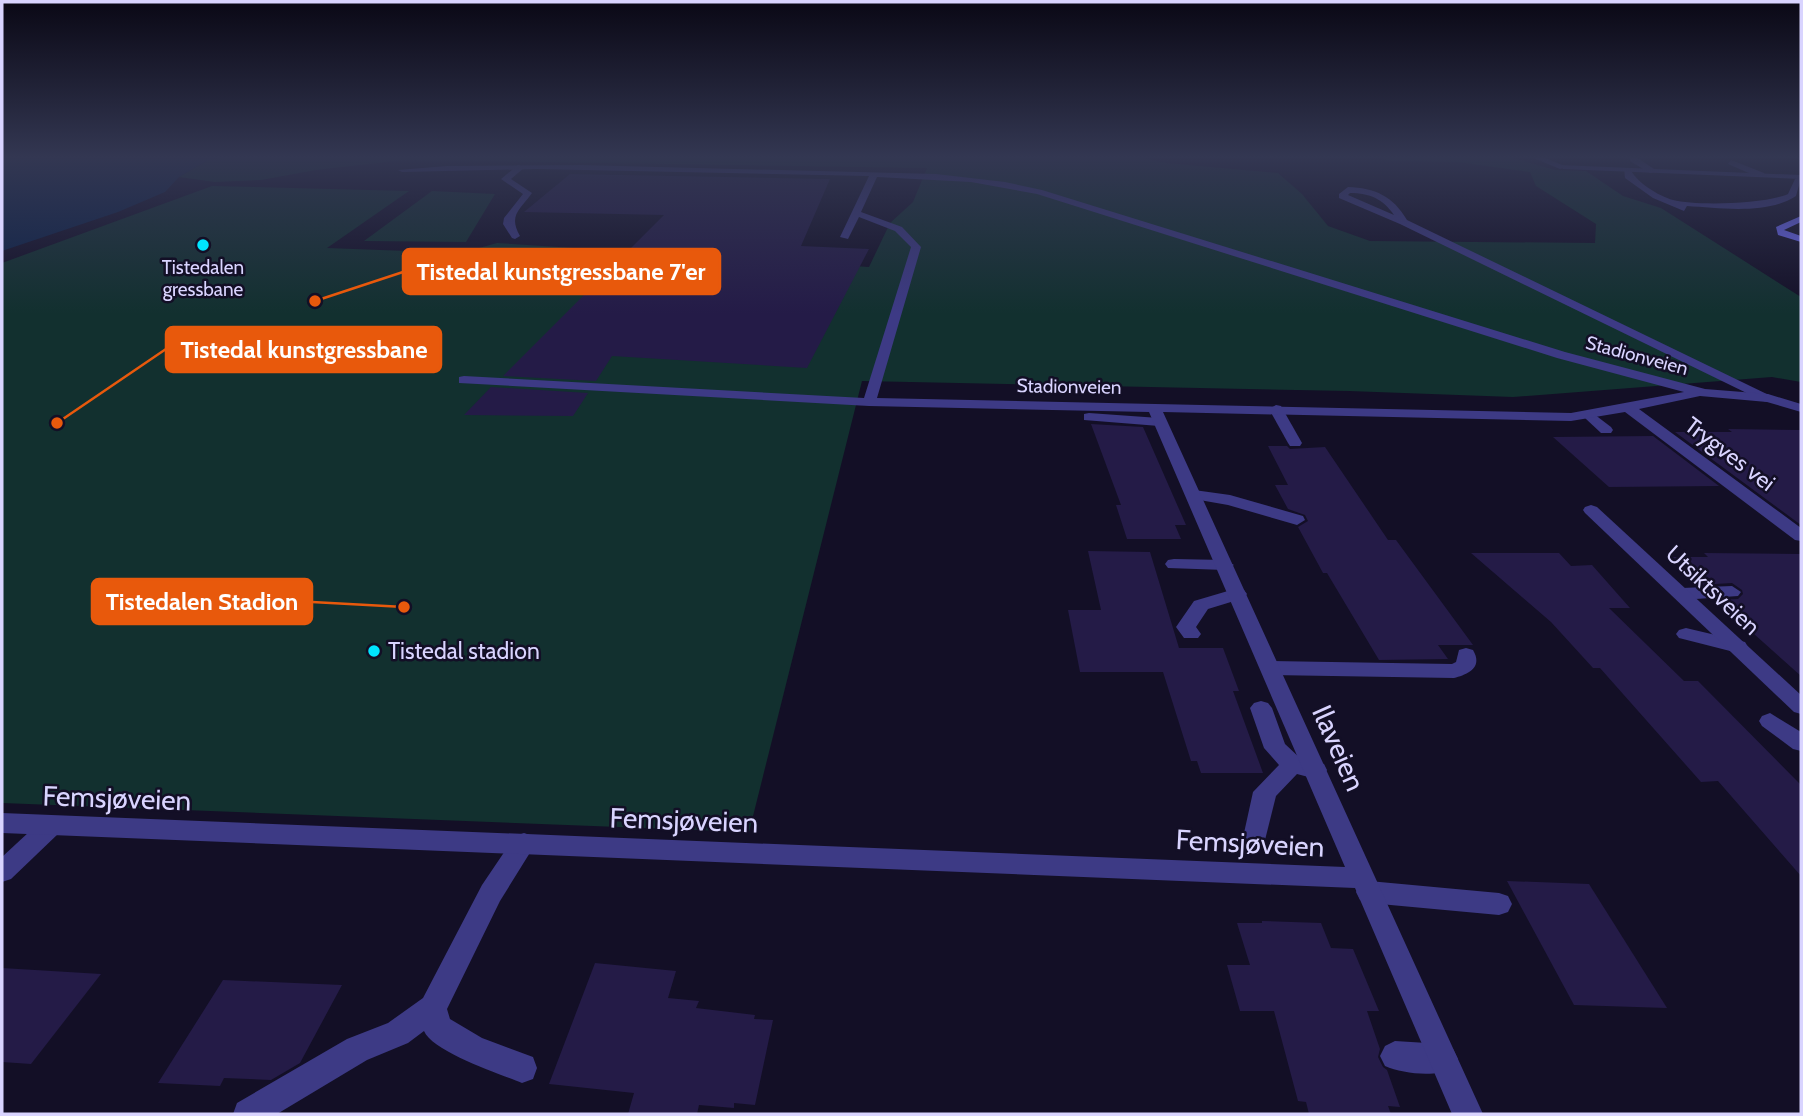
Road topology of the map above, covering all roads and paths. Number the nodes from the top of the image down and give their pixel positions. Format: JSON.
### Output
{"nodes":[{"id":1,"x":516,"y":209,"type":"edge"},
{"id":2,"x":859,"y":209,"type":"edge"},
{"id":3,"x":1093,"y":209,"type":"edge"},
{"id":4,"x":1369,"y":209,"type":"edge"},
{"id":5,"x":1397,"y":209,"type":"edge"},
{"id":6,"x":1687,"y":209,"type":"edge"},
{"id":7,"x":1692,"y":211,"type":"dead end"},
{"id":8,"x":857,"y":214,"type":"junction"},
{"id":9,"x":1801,"y":219,"type":"edge"},
{"id":10,"x":1403,"y":222,"type":"junction"},
{"id":11,"x":515,"y":236,"type":"dead end"},
{"id":12,"x":845,"y":237,"type":"dead end"},
{"id":13,"x":1801,"y":239,"type":"edge"},
{"id":14,"x":464,"y":380,"type":"dead end"},
{"id":15,"x":1705,"y":393,"type":"junction"},
{"id":16,"x":1768,"y":398,"type":"junction"},
{"id":17,"x":869,"y":402,"type":"junction"},
{"id":18,"x":1801,"y":408,"type":"edge"},
{"id":19,"x":1276,"y":409,"type":"junction"},
{"id":20,"x":1630,"y":409,"type":"junction"},
{"id":21,"x":1156,"y":414,"type":"junction"},
{"id":22,"x":1590,"y":415,"type":"junction"},
{"id":23,"x":1089,"y":417,"type":"dead end"},
{"id":24,"x":1605,"y":430,"type":"dead end"},
{"id":25,"x":1295,"y":443,"type":"dead end"},
{"id":26,"x":1194,"y":495,"type":"junction"},
{"id":27,"x":1591,"y":510,"type":"dead end"},
{"id":28,"x":1297,"y":520,"type":"dead end"},
{"id":29,"x":1801,"y":536,"type":"edge"},
{"id":30,"x":1174,"y":564,"type":"dead end"},
{"id":31,"x":1225,"y":565,"type":"junction"},
{"id":32,"x":1732,"y":592,"type":"dead end"},
{"id":33,"x":1238,"y":594,"type":"junction"},
{"id":34,"x":1682,"y":594,"type":"junction"},
{"id":35,"x":1191,"y":634,"type":"dead end"},
{"id":36,"x":1686,"y":634,"type":"dead end"},
{"id":37,"x":1738,"y":647,"type":"junction"},
{"id":38,"x":1466,"y":655,"type":"dead end"},
{"id":39,"x":1271,"y":668,"type":"junction"},
{"id":40,"x":1801,"y":707,"type":"edge"},
{"id":41,"x":1261,"y":708,"type":"dead end"},
{"id":42,"x":1770,"y":721,"type":"dead end"},
{"id":43,"x":1801,"y":743,"type":"edge"},
{"id":44,"x":1293,"y":765,"type":"junction"},
{"id":45,"x":1316,"y":770,"type":"junction"},
{"id":46,"x":2,"y":823,"type":"edge"},
{"id":47,"x":51,"y":826,"type":"junction"},
{"id":48,"x":1256,"y":833,"type":"dead end"},
{"id":49,"x":524,"y":843,"type":"junction"},
{"id":50,"x":2,"y":872,"type":"edge"},
{"id":51,"x":1366,"y":885,"type":"junction"},
{"id":52,"x":1499,"y":904,"type":"dead end"},
{"id":53,"x":433,"y":1009,"type":"junction"},
{"id":54,"x":1395,"y":1056,"type":"dead end"},
{"id":55,"x":1443,"y":1059,"type":"junction"},
{"id":56,"x":522,"y":1068,"type":"dead end"},
{"id":57,"x":248,"y":1114,"type":"edge"},
{"id":58,"x":1468,"y":1114,"type":"edge"}],
"edges":[{"from":1,"to":11,"type":"street"},
{"from":2,"to":8,"type":"street"},
{"from":3,"to":15,"type":"street","name":"Stadionveien"},
{"from":4,"to":10,"type":"street"},
{"from":5,"to":10,"type":"street"},
{"from":6,"to":7,"type":"street"},
{"from":8,"to":12,"type":"street"},
{"from":8,"to":17,"type":"street"},
{"from":9,"to":13,"type":"street"},
{"from":10,"to":16,"type":"street"},
{"from":14,"to":17,"type":"street","name":"Stadionveien"},
{"from":15,"to":16,"type":"street"},
{"from":15,"to":20,"type":"street","name":"Stadionveien"},
{"from":16,"to":18,"type":"street"},
{"from":17,"to":21,"type":"street","name":"Stadionveien"},
{"from":19,"to":21,"type":"street","name":"Stadionveien"},
{"from":19,"to":22,"type":"street","name":"Stadionveien"},
{"from":19,"to":25,"type":"street"},
{"from":20,"to":22,"type":"street","name":"Stadionveien"},
{"from":20,"to":29,"type":"street","name":"Trygves vei"},
{"from":21,"to":23,"type":"street"},
{"from":21,"to":26,"type":"street","name":"Ilaveien"},
{"from":22,"to":24,"type":"street"},
{"from":26,"to":28,"type":"street"},
{"from":26,"to":31,"type":"street","name":"Ilaveien"},
{"from":27,"to":34,"type":"street","name":"Utsiktsveien"},
{"from":30,"to":31,"type":"street"},
{"from":31,"to":33,"type":"street","name":"Ilaveien"},
{"from":32,"to":34,"type":"street"},
{"from":33,"to":35,"type":"street"},
{"from":33,"to":39,"type":"street","name":"Ilaveien"},
{"from":34,"to":37,"type":"street","name":"Utsiktsveien"},
{"from":36,"to":37,"type":"street"},
{"from":37,"to":40,"type":"street","name":"Utsiktsveien"},
{"from":38,"to":39,"type":"street"},
{"from":39,"to":45,"type":"street","name":"Ilaveien"},
{"from":41,"to":44,"type":"street"},
{"from":42,"to":43,"type":"street"},
{"from":44,"to":45,"type":"street"},
{"from":44,"to":48,"type":"street"},
{"from":45,"to":51,"type":"street","name":"Ilaveien"},
{"from":46,"to":47,"type":"street","name":"Femsjøveien"},
{"from":47,"to":49,"type":"street","name":"Femsjøveien"},
{"from":47,"to":50,"type":"street"},
{"from":49,"to":51,"type":"street","name":"Femsjøveien"},
{"from":49,"to":53,"type":"street"},
{"from":51,"to":52,"type":"street","name":"Femsjøveien"},
{"from":51,"to":55,"type":"street","name":"Ilaveien"},
{"from":53,"to":56,"type":"street"},
{"from":53,"to":57,"type":"street"},
{"from":54,"to":55,"type":"street"},
{"from":55,"to":58,"type":"street","name":"Ilaveien"}]}
